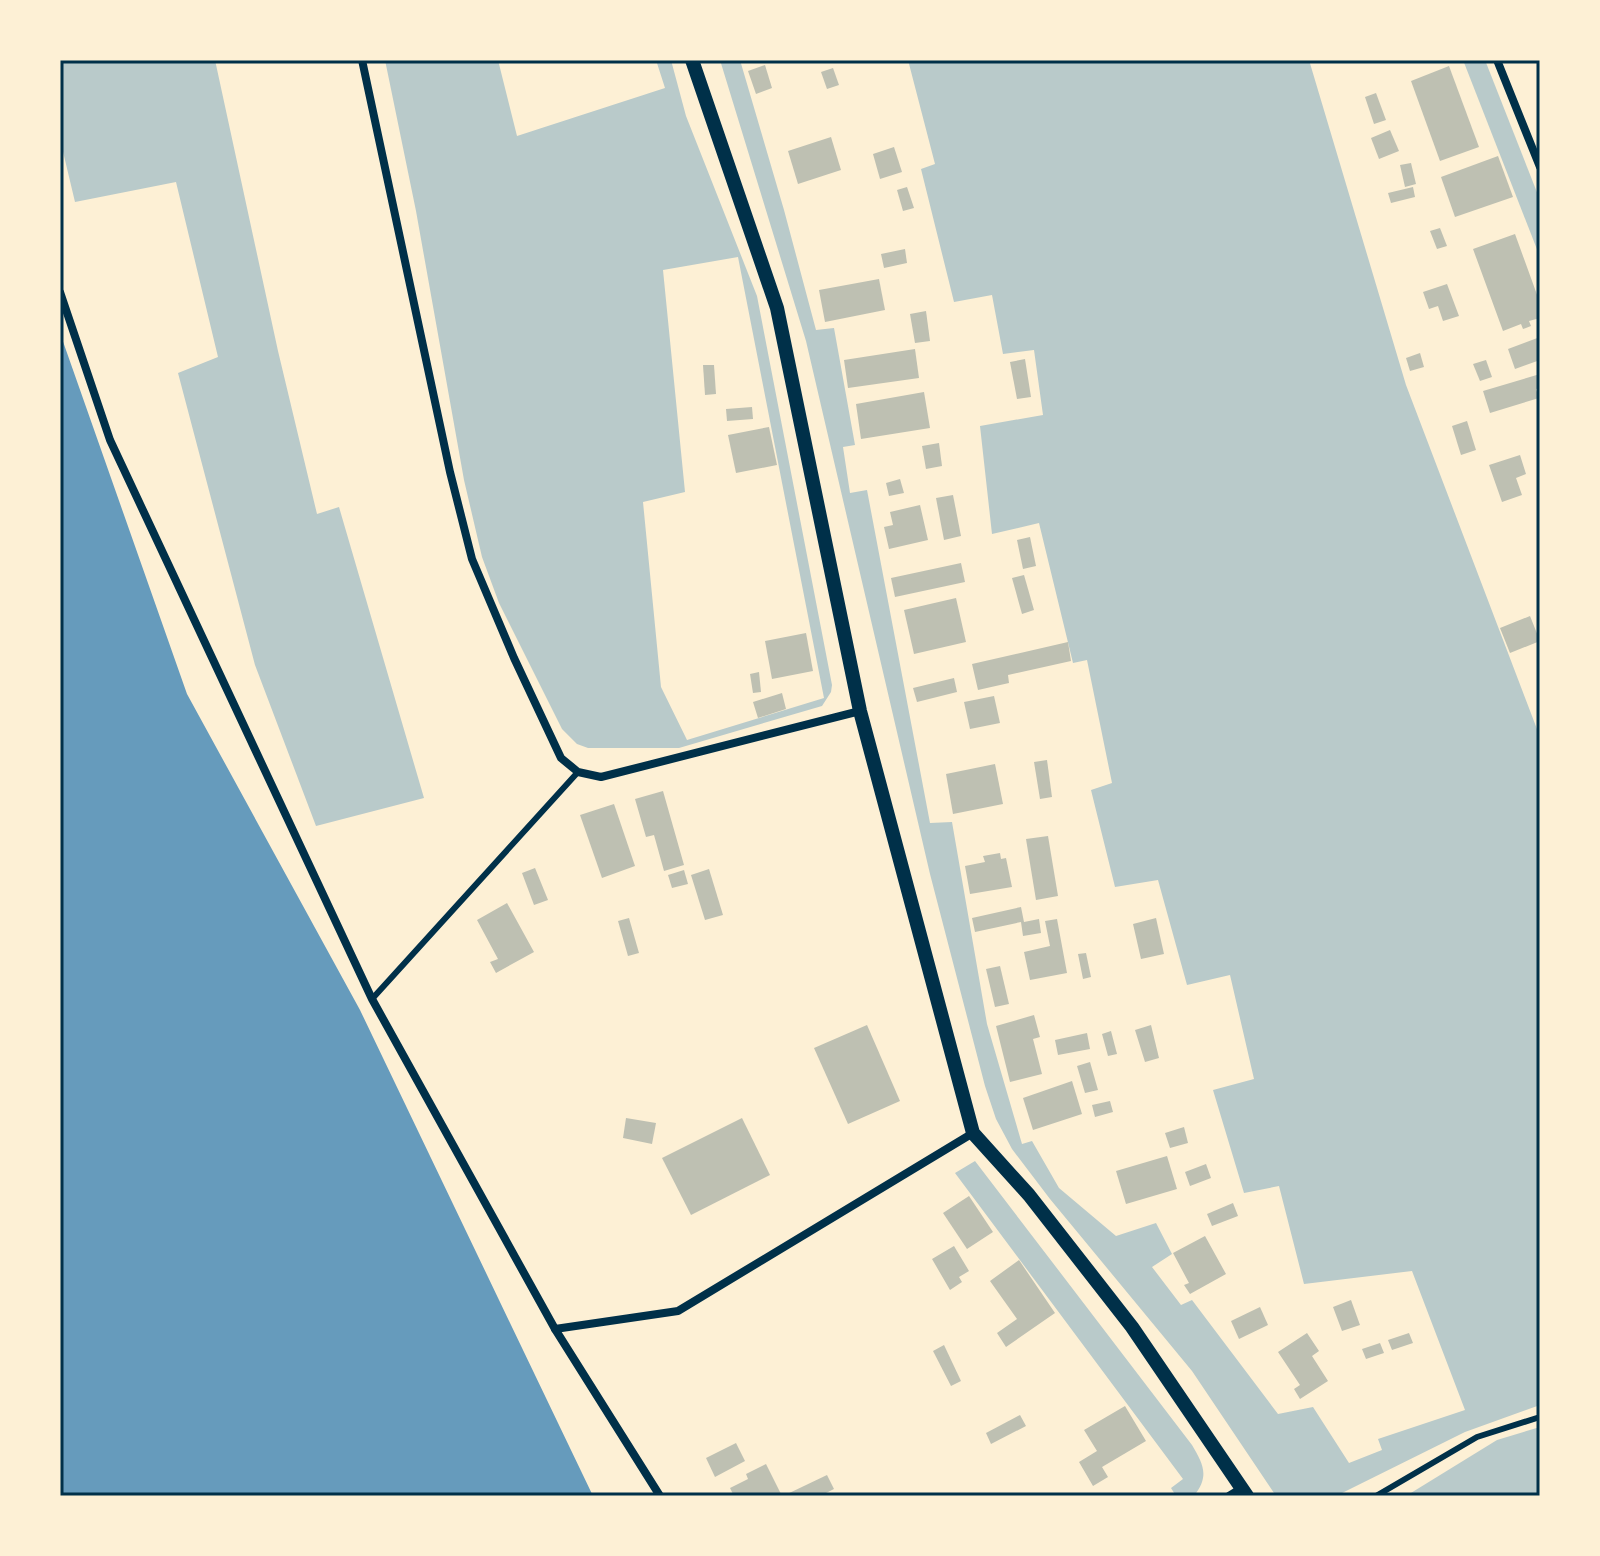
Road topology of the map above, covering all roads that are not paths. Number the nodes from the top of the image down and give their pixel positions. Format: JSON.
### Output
{"nodes":[{"id":1,"x":362,"y":60,"type":"edge"},
{"id":2,"x":692,"y":60,"type":"edge"},
{"id":3,"x":1497,"y":60,"type":"edge"},
{"id":4,"x":1540,"y":167,"type":"edge"},
{"id":5,"x":60,"y":292,"type":"edge"},
{"id":6,"x":860,"y":711,"type":"junction"},
{"id":7,"x":578,"y":772,"type":"junction"},
{"id":8,"x":372,"y":999,"type":"junction"},
{"id":9,"x":973,"y":1133,"type":"junction"},
{"id":10,"x":555,"y":1329,"type":"junction"},
{"id":11,"x":1540,"y":1417,"type":"edge"},
{"id":12,"x":1239,"y":1493,"type":"edge"},
{"id":13,"x":660,"y":1496,"type":"edge"},
{"id":14,"x":1376,"y":1496,"type":"edge"}],
"edges":[{"from":1,"to":7,"type":"street"},
{"from":2,"to":6,"type":"street"},
{"from":3,"to":4,"type":"street"},
{"from":5,"to":8,"type":"street"},
{"from":6,"to":7,"type":"street"},
{"from":6,"to":9,"type":"street"},
{"from":7,"to":8,"type":"lane"},
{"from":8,"to":10,"type":"street"},
{"from":9,"to":10,"type":"street"},
{"from":9,"to":12,"type":"street"},
{"from":10,"to":13,"type":"street"},
{"from":11,"to":14,"type":"lane"}]}
